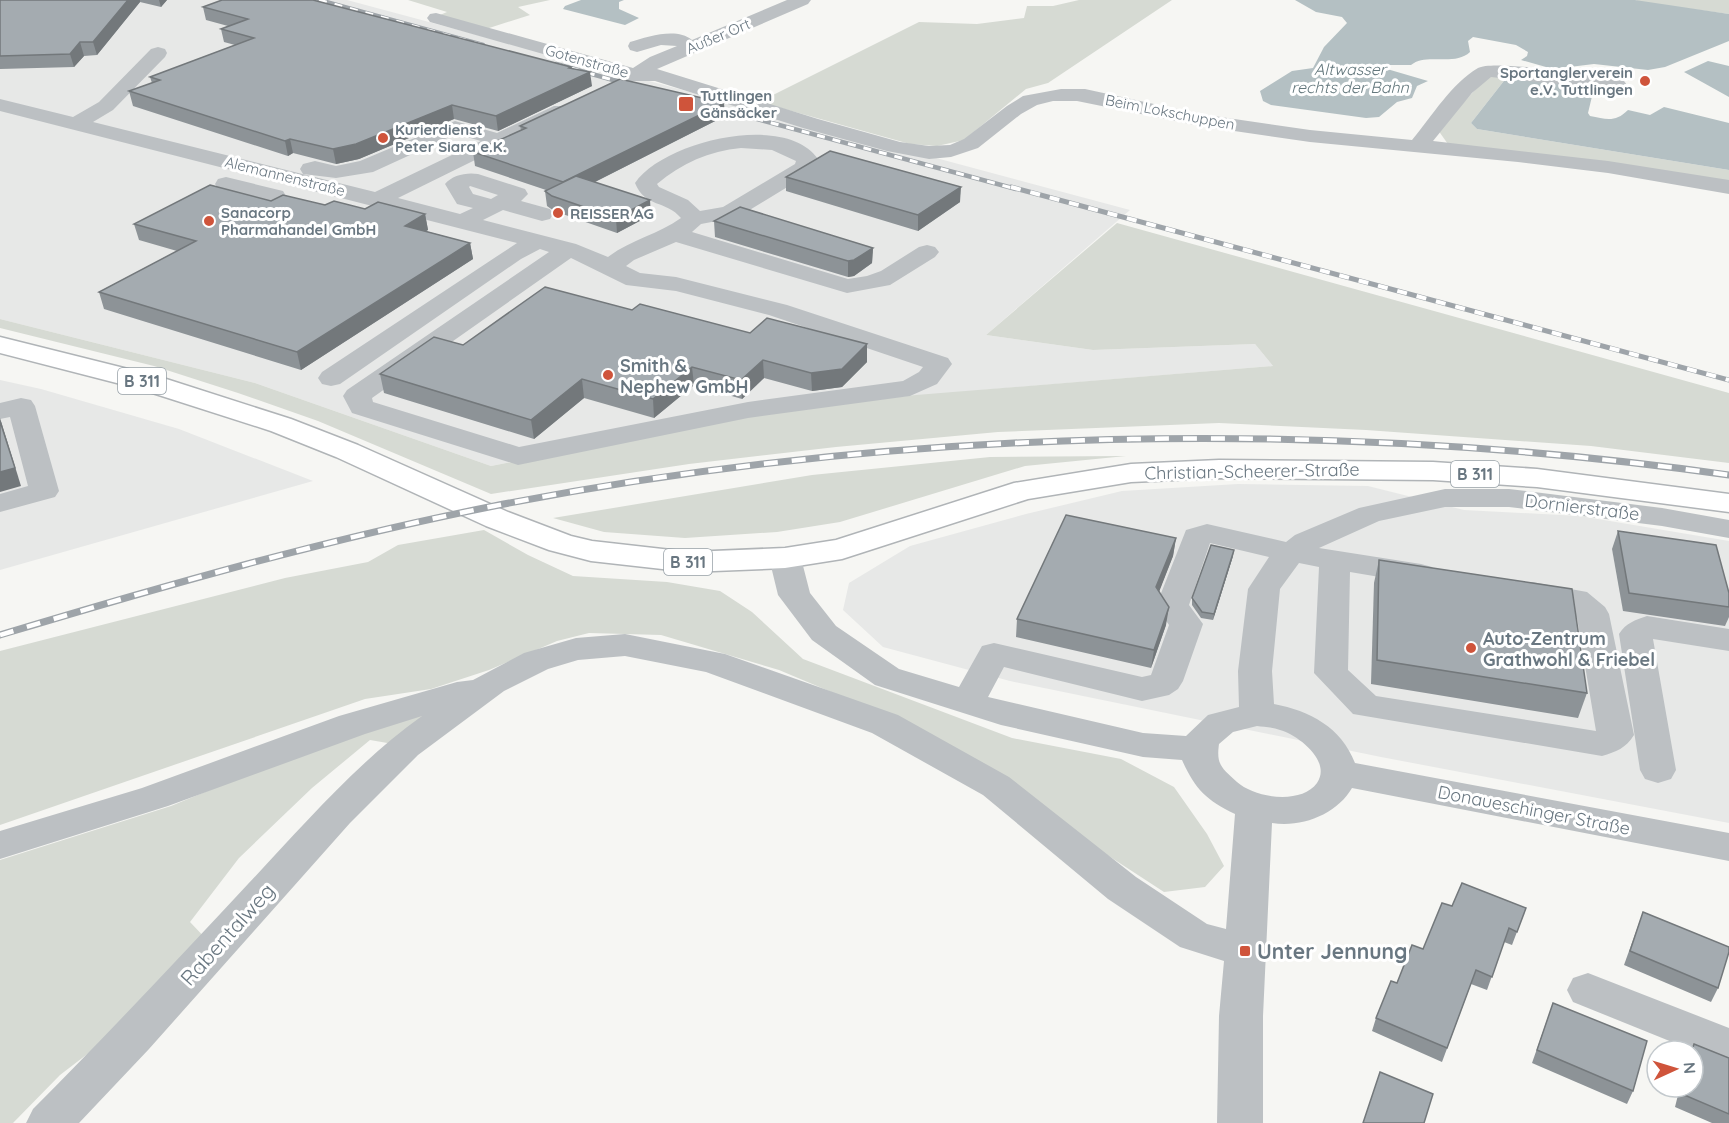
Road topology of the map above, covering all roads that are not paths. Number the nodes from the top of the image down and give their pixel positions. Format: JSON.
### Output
{"nodes":[{"id":1,"x":802,"y":0,"type":"edge"},
{"id":2,"x":436,"y":18,"type":"dead end"},
{"id":3,"x":696,"y":45,"type":"junction"},
{"id":4,"x":637,"y":46,"type":"dead end"},
{"id":5,"x":158,"y":53,"type":"dead end"},
{"id":6,"x":636,"y":75,"type":"junction"},
{"id":7,"x":1617,"y":85,"type":"dead end"},
{"id":8,"x":606,"y":88,"type":"edge"},
{"id":9,"x":581,"y":101,"type":"edge"},
{"id":10,"x":0,"y":105,"type":"edge"},
{"id":11,"x":76,"y":124,"type":"junction"},
{"id":12,"x":499,"y":140,"type":"junction"},
{"id":13,"x":1417,"y":147,"type":"junction"},
{"id":14,"x":256,"y":168,"type":"junction"},
{"id":15,"x":292,"y":177,"type":"junction"},
{"id":16,"x":1729,"y":187,"type":"edge"},
{"id":17,"x":378,"y":198,"type":"junction"},
{"id":18,"x":542,"y":214,"type":"dead end"},
{"id":19,"x":694,"y":219,"type":"junction"},
{"id":20,"x":464,"y":221,"type":"junction"},
{"id":21,"x":674,"y":234,"type":"junction"},
{"id":22,"x":539,"y":241,"type":"junction"},
{"id":23,"x":568,"y":249,"type":"junction"},
{"id":24,"x":927,"y":252,"type":"dead end"},
{"id":25,"x":513,"y":254,"type":"junction"},
{"id":26,"x":610,"y":267,"type":"junction"},
{"id":27,"x":0,"y":345,"type":"edge"},
{"id":28,"x":331,"y":378,"type":"dead end"},
{"id":29,"x":0,"y":411,"type":"edge"},
{"id":30,"x":0,"y":503,"type":"edge"},
{"id":31,"x":1729,"y":503,"type":"edge"},
{"id":32,"x":1729,"y":529,"type":"edge"},
{"id":33,"x":1293,"y":553,"type":"junction"},
{"id":34,"x":785,"y":558,"type":"junction"},
{"id":35,"x":1335,"y":560,"type":"junction"},
{"id":36,"x":1450,"y":578,"type":"edge"},
{"id":37,"x":1508,"y":588,"type":"edge"},
{"id":38,"x":1729,"y":640,"type":"edge"},
{"id":39,"x":492,"y":683,"type":"junction"},
{"id":40,"x":968,"y":702,"type":"junction"},
{"id":41,"x":1257,"y":714,"type":"junction"},
{"id":42,"x":1198,"y":749,"type":"junction"},
{"id":43,"x":1658,"y":771,"type":"dead end"},
{"id":44,"x":1340,"y":773,"type":"junction"},
{"id":45,"x":1254,"y":808,"type":"junction"},
{"id":46,"x":90,"y":817,"type":"junction"},
{"id":47,"x":0,"y":835,"type":"edge"},
{"id":48,"x":0,"y":845,"type":"edge"},
{"id":49,"x":1729,"y":847,"type":"edge"},
{"id":50,"x":1245,"y":951,"type":"junction"},
{"id":51,"x":1588,"y":990,"type":"dead end"},
{"id":52,"x":1729,"y":1047,"type":"edge"},
{"id":53,"x":49,"y":1123,"type":"edge"},
{"id":54,"x":1240,"y":1123,"type":"edge"}],
"edges":[{"from":1,"to":3,"type":"street","name":"Außer Ort"},
{"from":2,"to":6,"type":"street","name":"Gotenstraße"},
{"from":3,"to":4,"type":"street"},
{"from":3,"to":6,"type":"street","name":"Außer Ort"},
{"from":5,"to":11,"type":"street"},
{"from":6,"to":8,"type":"street","name":"Gotenstraße"},
{"from":6,"to":13,"type":"street","name":"Beim Lokschuppen"},
{"from":7,"to":13,"type":"street"},
{"from":9,"to":12,"type":"street"},
{"from":10,"to":11,"type":"street","name":"Alemannenstraße"},
{"from":11,"to":14,"type":"street","name":"Alemannenstraße"},
{"from":12,"to":15,"type":"street"},
{"from":12,"to":17,"type":"street"},
{"from":13,"to":16,"type":"street","name":"Beim Lokschuppen"},
{"from":14,"to":15,"type":"street","name":"Alemannenstraße"},
{"from":14,"to":25,"type":"street"},
{"from":15,"to":17,"type":"street","name":"Alemannenstraße"},
{"from":17,"to":20,"type":"street","name":"Alemannenstraße"},
{"from":18,"to":20,"type":"street"},
{"from":19,"to":19,"type":"street"},
{"from":19,"to":21,"type":"street"},
{"from":20,"to":22,"type":"street","name":"Alemannenstraße"},
{"from":21,"to":24,"type":"street"},
{"from":21,"to":26,"type":"street"},
{"from":22,"to":23,"type":"street","name":"Alemannenstraße"},
{"from":22,"to":25,"type":"street"},
{"from":23,"to":26,"type":"street","name":"Alemannenstraße"},
{"from":23,"to":26,"type":"street","name":"Alemannenstraße"},
{"from":25,"to":28,"type":"street"},
{"from":27,"to":34,"type":"main road","number":"B 311"},
{"from":29,"to":30,"type":"street"},
{"from":31,"to":34,"type":"main road","name":"Christian-Scheerer-Straße","number":"B 311"},
{"from":32,"to":33,"type":"street","name":"Dornierstraße"},
{"from":33,"to":35,"type":"street"},
{"from":33,"to":40,"type":"street"},
{"from":33,"to":41,"type":"street","name":"Dornierstraße"},
{"from":34,"to":40,"type":"street"},
{"from":35,"to":36,"type":"street"},
{"from":35,"to":37,"type":"street"},
{"from":38,"to":43,"type":"street"},
{"from":39,"to":46,"type":"street"},
{"from":39,"to":50,"type":"street"},
{"from":39,"to":53,"type":"street","name":"Rabentalweg"},
{"from":40,"to":42,"type":"street"},
{"from":41,"to":42,"type":"street"},
{"from":41,"to":44,"type":"street"},
{"from":42,"to":45,"type":"street"},
{"from":44,"to":45,"type":"street"},
{"from":44,"to":49,"type":"street","name":"Donaueschinger Straße"},
{"from":45,"to":50,"type":"street"},
{"from":46,"to":47,"type":"street"},
{"from":46,"to":48,"type":"street"},
{"from":50,"to":54,"type":"street"},
{"from":51,"to":52,"type":"street"}]}
